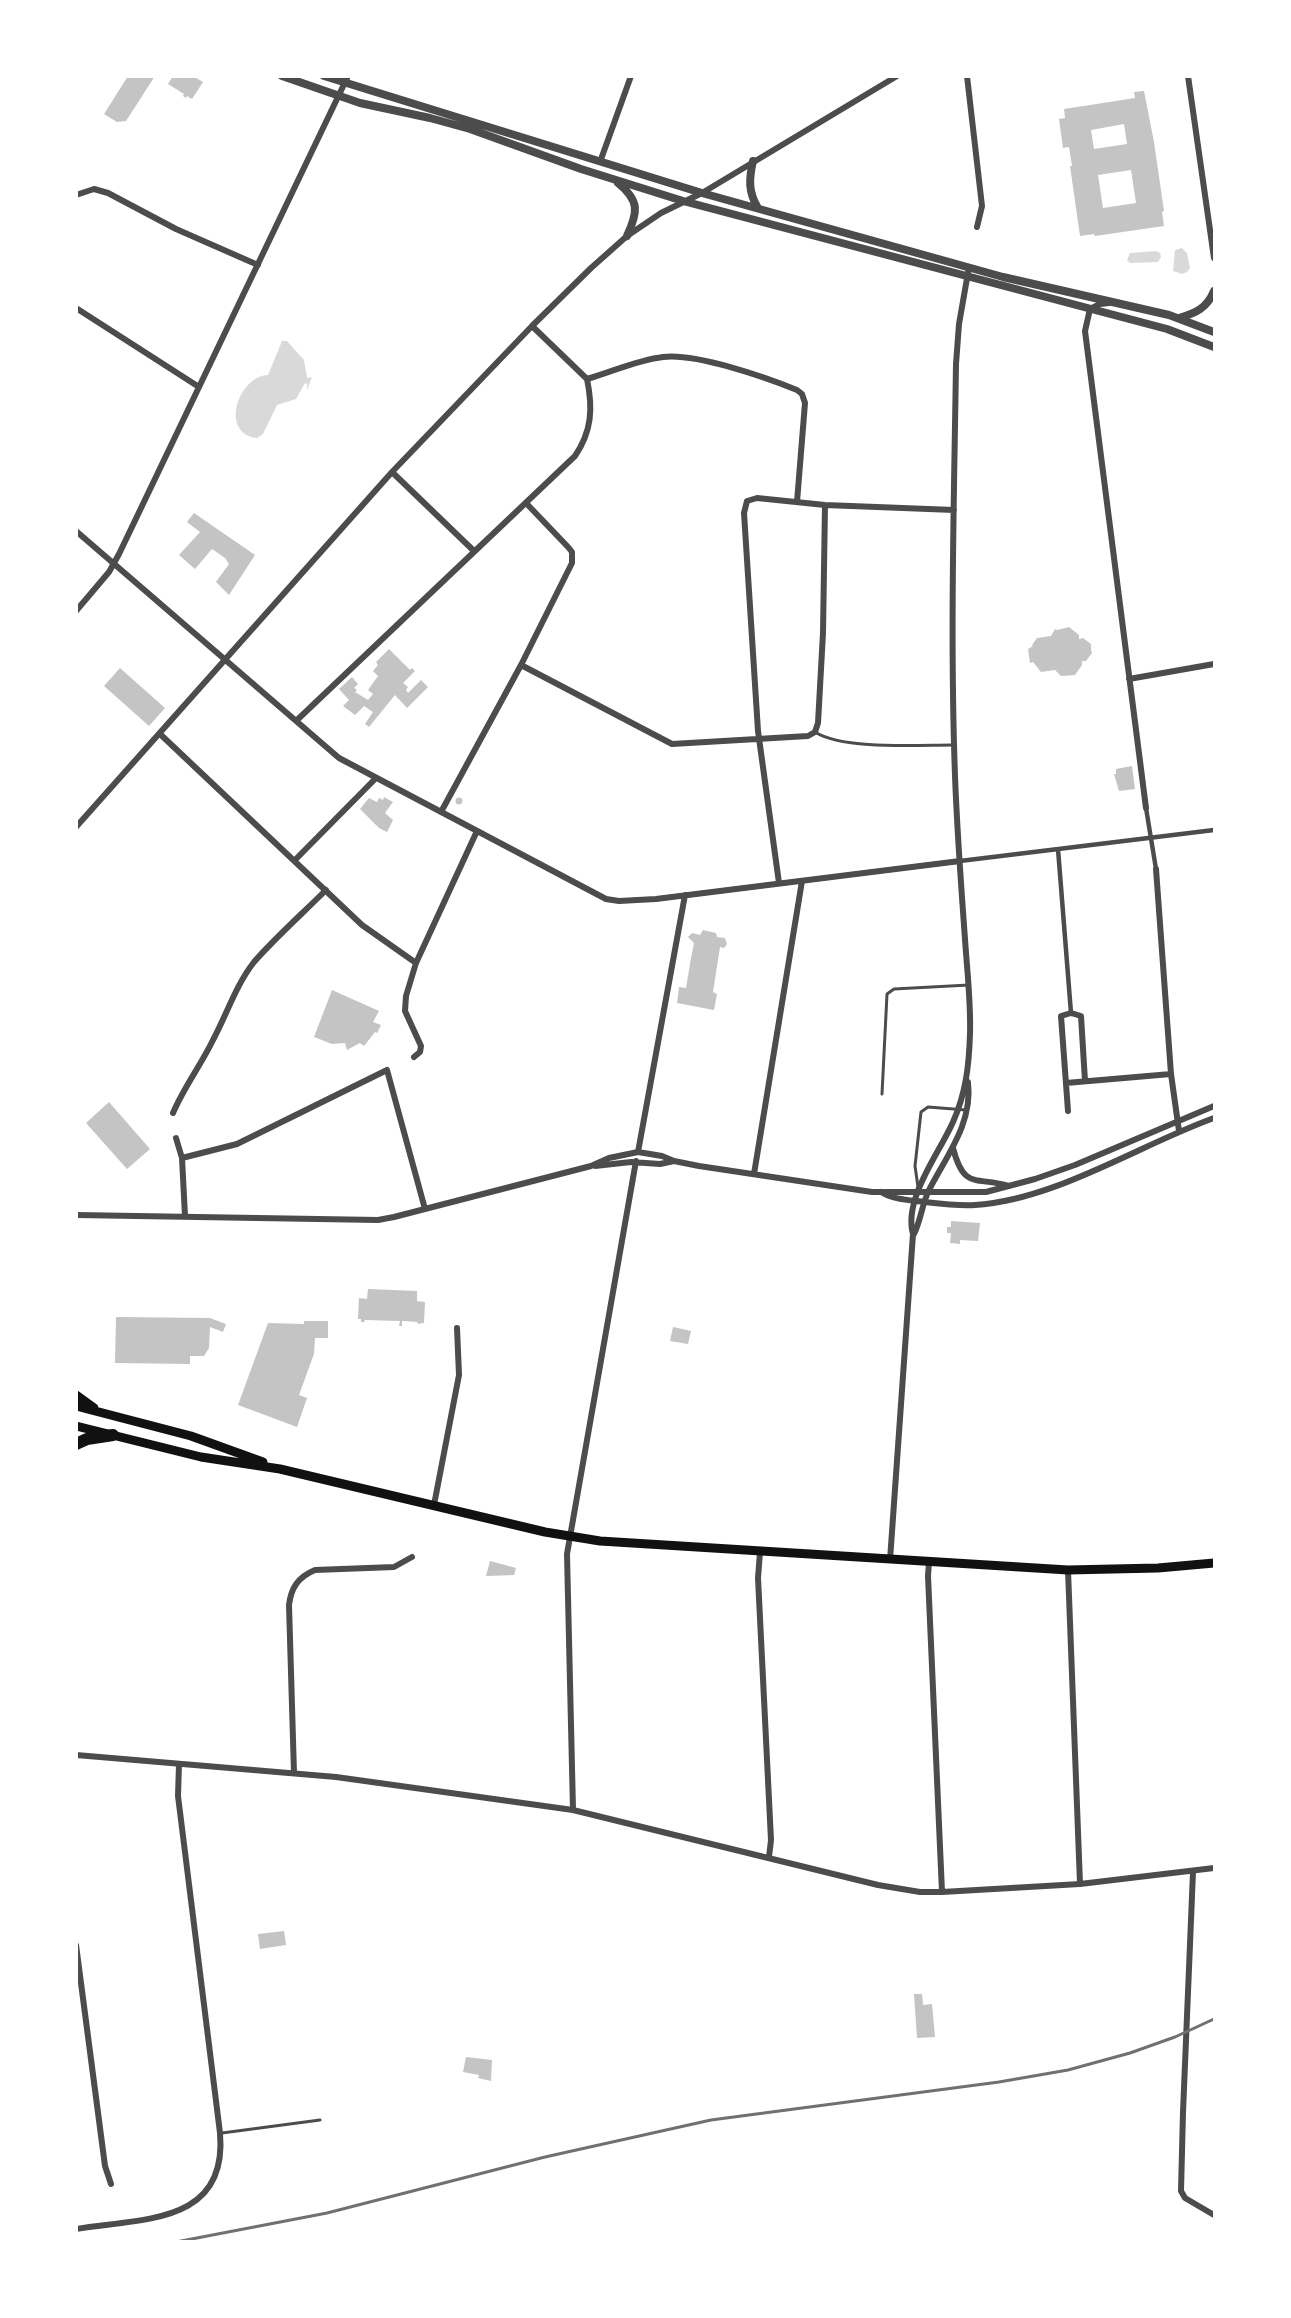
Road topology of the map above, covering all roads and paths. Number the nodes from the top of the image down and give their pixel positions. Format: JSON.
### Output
{"nodes":[{"id":1,"x":282,"y":76,"type":"edge"},
{"id":2,"x":324,"y":76,"type":"edge"},
{"id":3,"x":631,"y":76,"type":"edge"},
{"id":4,"x":897,"y":76,"type":"edge"},
{"id":5,"x":967,"y":76,"type":"edge"},
{"id":6,"x":1188,"y":76,"type":"edge"},
{"id":7,"x":886,"y":79,"type":"edge"},
{"id":8,"x":346,"y":80,"type":"edge"},
{"id":9,"x":339,"y":96,"type":"junction"},
{"id":10,"x":753,"y":161,"type":"junction"},
{"id":11,"x":600,"y":162,"type":"junction"},
{"id":12,"x":614,"y":180,"type":"junction"},
{"id":13,"x":702,"y":192,"type":"junction"},
{"id":14,"x":76,"y":195,"type":"edge"},
{"id":15,"x":683,"y":201,"type":"junction"},
{"id":16,"x":758,"y":208,"type":"junction"},
{"id":17,"x":977,"y":227,"type":"dead end"},
{"id":18,"x":627,"y":236,"type":"junction"},
{"id":19,"x":1215,"y":258,"type":"edge"},
{"id":20,"x":258,"y":265,"type":"junction"},
{"id":21,"x":969,"y":267,"type":"junction"},
{"id":22,"x":967,"y":277,"type":"junction"},
{"id":23,"x":1215,"y":291,"type":"edge"},
{"id":24,"x":1118,"y":302,"type":"junction"},
{"id":25,"x":76,"y":309,"type":"edge"},
{"id":26,"x":1090,"y":309,"type":"junction"},
{"id":27,"x":1178,"y":318,"type":"junction"},
{"id":28,"x":532,"y":326,"type":"junction"},
{"id":29,"x":1215,"y":332,"type":"edge"},
{"id":30,"x":1215,"y":347,"type":"edge"},
{"id":31,"x":587,"y":379,"type":"junction"},
{"id":32,"x":199,"y":387,"type":"junction"},
{"id":33,"x":392,"y":472,"type":"junction"},
{"id":34,"x":526,"y":502,"type":"junction"},
{"id":35,"x":797,"y":502,"type":"junction"},
{"id":36,"x":825,"y":505,"type":"junction"},
{"id":37,"x":954,"y":510,"type":"junction"},
{"id":38,"x":76,"y":531,"type":"edge"},
{"id":39,"x":474,"y":551,"type":"junction"},
{"id":40,"x":114,"y":564,"type":"junction"},
{"id":41,"x":76,"y":611,"type":"edge"},
{"id":42,"x":226,"y":660,"type":"junction"},
{"id":43,"x":521,"y":664,"type":"junction"},
{"id":44,"x":1215,"y":664,"type":"edge"},
{"id":45,"x":1129,"y":679,"type":"junction"},
{"id":46,"x":296,"y":721,"type":"junction"},
{"id":47,"x":815,"y":732,"type":"junction"},
{"id":48,"x":160,"y":734,"type":"junction"},
{"id":49,"x":759,"y":740,"type":"junction"},
{"id":50,"x":955,"y":745,"type":"junction"},
{"id":51,"x":376,"y":778,"type":"junction"},
{"id":52,"x":1146,"y":808,"type":"joint"},
{"id":53,"x":441,"y":812,"type":"junction"},
{"id":54,"x":76,"y":827,"type":"edge"},
{"id":55,"x":1215,"y":830,"type":"edge"},
{"id":56,"x":477,"y":831,"type":"junction"},
{"id":57,"x":1151,"y":838,"type":"junction"},
{"id":58,"x":1058,"y":849,"type":"junction"},
{"id":59,"x":295,"y":860,"type":"junction"},
{"id":60,"x":960,"y":861,"type":"junction"},
{"id":61,"x":1156,"y":869,"type":"joint"},
{"id":62,"x":802,"y":881,"type":"junction"},
{"id":63,"x":779,"y":883,"type":"junction"},
{"id":64,"x":326,"y":891,"type":"junction"},
{"id":65,"x":685,"y":895,"type":"junction"},
{"id":66,"x":416,"y":963,"type":"junction"},
{"id":67,"x":969,"y":985,"type":"junction"},
{"id":68,"x":1071,"y":1013,"type":"junction"},
{"id":69,"x":414,"y":1057,"type":"dead end"},
{"id":70,"x":1171,"y":1074,"type":"junction"},
{"id":71,"x":967,"y":1080,"type":"junction"},
{"id":72,"x":1085,"y":1082,"type":"junction"},
{"id":73,"x":1066,"y":1083,"type":"junction"},
{"id":74,"x":882,"y":1094,"type":"dead end"},
{"id":75,"x":1215,"y":1106,"type":"edge"},
{"id":76,"x":958,"y":1109,"type":"junction"},
{"id":77,"x":967,"y":1110,"type":"junction"},
{"id":78,"x":1068,"y":1111,"type":"dead end"},
{"id":79,"x":173,"y":1113,"type":"dead end"},
{"id":80,"x":1215,"y":1118,"type":"edge"},
{"id":81,"x":1177,"y":1121,"type":"junction"},
{"id":82,"x":1179,"y":1131,"type":"junction"},
{"id":83,"x":176,"y":1138,"type":"dead end"},
{"id":84,"x":952,"y":1148,"type":"junction"},
{"id":85,"x":638,"y":1152,"type":"junction"},
{"id":86,"x":182,"y":1158,"type":"junction"},
{"id":87,"x":636,"y":1161,"type":"junction"},
{"id":88,"x":674,"y":1161,"type":"junction"},
{"id":89,"x":591,"y":1166,"type":"junction"},
{"id":90,"x":754,"y":1174,"type":"junction"},
{"id":91,"x":1010,"y":1186,"type":"junction"},
{"id":92,"x":918,"y":1191,"type":"junction"},
{"id":93,"x":881,"y":1192,"type":"junction"},
{"id":94,"x":928,"y":1192,"type":"junction"},
{"id":95,"x":916,"y":1201,"type":"junction"},
{"id":96,"x":924,"y":1202,"type":"junction"},
{"id":97,"x":425,"y":1209,"type":"junction"},
{"id":98,"x":76,"y":1215,"type":"edge"},
{"id":99,"x":185,"y":1216,"type":"junction"},
{"id":100,"x":913,"y":1234,"type":"junction"},
{"id":101,"x":457,"y":1328,"type":"dead end"},
{"id":102,"x":76,"y":1395,"type":"edge"},
{"id":103,"x":76,"y":1406,"type":"edge"},
{"id":104,"x":99,"y":1411,"type":"junction"},
{"id":105,"x":76,"y":1425,"type":"edge"},
{"id":106,"x":113,"y":1435,"type":"junction"},
{"id":107,"x":76,"y":1444,"type":"edge"},
{"id":108,"x":280,"y":1469,"type":"junction"},
{"id":109,"x":434,"y":1505,"type":"junction"},
{"id":110,"x":569,"y":1537,"type":"junction"},
{"id":111,"x":760,"y":1552,"type":"junction"},
{"id":112,"x":412,"y":1557,"type":"dead end"},
{"id":113,"x":890,"y":1560,"type":"junction"},
{"id":114,"x":929,"y":1562,"type":"junction"},
{"id":115,"x":1215,"y":1563,"type":"edge"},
{"id":116,"x":1068,"y":1570,"type":"junction"},
{"id":117,"x":76,"y":1755,"type":"edge"},
{"id":118,"x":179,"y":1764,"type":"junction"},
{"id":119,"x":294,"y":1773,"type":"junction"},
{"id":120,"x":573,"y":1810,"type":"junction"},
{"id":121,"x":769,"y":1857,"type":"junction"},
{"id":122,"x":1215,"y":1868,"type":"edge"},
{"id":123,"x":1193,"y":1872,"type":"junction"},
{"id":124,"x":1080,"y":1884,"type":"junction"},
{"id":125,"x":942,"y":1892,"type":"junction"},
{"id":126,"x":76,"y":1945,"type":"edge"},
{"id":127,"x":320,"y":2120,"type":"dead end"},
{"id":128,"x":220,"y":2133,"type":"junction"},
{"id":129,"x":111,"y":2184,"type":"dead end"},
{"id":130,"x":1215,"y":2215,"type":"edge"},
{"id":131,"x":76,"y":2229,"type":"edge"}],
"edges":[{"from":1,"to":9,"type":"street"},
{"from":2,"to":8,"type":"street"},
{"from":3,"to":11,"type":"street"},
{"from":4,"to":7,"type":"street"},
{"from":5,"to":17,"type":"street"},
{"from":6,"to":19,"type":"street"},
{"from":7,"to":10,"type":"street"},
{"from":8,"to":9,"type":"street"},
{"from":8,"to":11,"type":"street"},
{"from":9,"to":12,"type":"street"},
{"from":9,"to":20,"type":"street"},
{"from":10,"to":13,"type":"street"},
{"from":10,"to":16,"type":"street"},
{"from":11,"to":13,"type":"street"},
{"from":12,"to":15,"type":"street"},
{"from":12,"to":18,"type":"street"},
{"from":13,"to":15,"type":"street"},
{"from":13,"to":16,"type":"street"},
{"from":14,"to":20,"type":"street"},
{"from":15,"to":18,"type":"street"},
{"from":15,"to":22,"type":"street"},
{"from":16,"to":21,"type":"street"},
{"from":18,"to":28,"type":"street"},
{"from":20,"to":32,"type":"street"},
{"from":21,"to":22,"type":"street"},
{"from":21,"to":24,"type":"street"},
{"from":22,"to":26,"type":"street"},
{"from":22,"to":37,"type":"street"},
{"from":23,"to":27,"type":"street"},
{"from":24,"to":26,"type":"street"},
{"from":24,"to":27,"type":"street"},
{"from":25,"to":32,"type":"street"},
{"from":26,"to":30,"type":"street"},
{"from":26,"to":45,"type":"street"},
{"from":27,"to":29,"type":"street"},
{"from":28,"to":31,"type":"street"},
{"from":28,"to":33,"type":"street"},
{"from":31,"to":34,"type":"street"},
{"from":31,"to":35,"type":"street"},
{"from":32,"to":40,"type":"street"},
{"from":33,"to":39,"type":"street"},
{"from":33,"to":42,"type":"street"},
{"from":34,"to":39,"type":"street"},
{"from":34,"to":43,"type":"street"},
{"from":35,"to":36,"type":"street"},
{"from":35,"to":49,"type":"street"},
{"from":36,"to":37,"type":"street"},
{"from":36,"to":47,"type":"street"},
{"from":37,"to":50,"type":"street"},
{"from":38,"to":40,"type":"street"},
{"from":39,"to":46,"type":"street"},
{"from":40,"to":41,"type":"street"},
{"from":40,"to":42,"type":"street"},
{"from":42,"to":46,"type":"street"},
{"from":42,"to":48,"type":"street"},
{"from":43,"to":49,"type":"street"},
{"from":43,"to":53,"type":"street"},
{"from":44,"to":45,"type":"street"},
{"from":45,"to":52,"type":"street"},
{"from":46,"to":51,"type":"street"},
{"from":47,"to":49,"type":"street"},
{"from":47,"to":50,"type":"lane"},
{"from":48,"to":54,"type":"street"},
{"from":48,"to":59,"type":"street"},
{"from":49,"to":63,"type":"street"},
{"from":50,"to":60,"type":"street"},
{"from":51,"to":53,"type":"street"},
{"from":51,"to":59,"type":"street"},
{"from":52,"to":57,"type":"street"},
{"from":53,"to":56,"type":"street"},
{"from":55,"to":57,"type":"street"},
{"from":56,"to":65,"type":"street"},
{"from":56,"to":66,"type":"street"},
{"from":57,"to":58,"type":"street"},
{"from":57,"to":61,"type":"street"},
{"from":58,"to":60,"type":"street"},
{"from":58,"to":68,"type":"street"},
{"from":59,"to":64,"type":"street"},
{"from":60,"to":62,"type":"street"},
{"from":60,"to":67,"type":"street"},
{"from":61,"to":70,"type":"street"},
{"from":62,"to":63,"type":"street"},
{"from":62,"to":90,"type":"street"},
{"from":63,"to":65,"type":"street"},
{"from":64,"to":66,"type":"street"},
{"from":64,"to":79,"type":"street"},
{"from":65,"to":85,"type":"street"},
{"from":66,"to":69,"type":"street"},
{"from":67,"to":71,"type":"street"},
{"from":67,"to":74,"type":"lane"},
{"from":68,"to":72,"type":"street"},
{"from":68,"to":73,"type":"street"},
{"from":70,"to":72,"type":"street"},
{"from":70,"to":81,"type":"street"},
{"from":71,"to":76,"type":"street"},
{"from":71,"to":77,"type":"street"},
{"from":72,"to":73,"type":"street"},
{"from":73,"to":78,"type":"street"},
{"from":75,"to":81,"type":"street"},
{"from":76,"to":77,"type":"lane"},
{"from":76,"to":92,"type":"street"},
{"from":76,"to":92,"type":"lane"},
{"from":77,"to":84,"type":"street"},
{"from":80,"to":82,"type":"street"},
{"from":81,"to":82,"type":"street"},
{"from":81,"to":91,"type":"street"},
{"from":82,"to":96,"type":"street"},
{"from":83,"to":86,"type":"street"},
{"from":84,"to":91,"type":"street"},
{"from":84,"to":94,"type":"street"},
{"from":85,"to":88,"type":"street"},
{"from":85,"to":89,"type":"street"},
{"from":86,"to":97,"type":"street"},
{"from":86,"to":99,"type":"street"},
{"from":87,"to":88,"type":"street"},
{"from":87,"to":89,"type":"street"},
{"from":87,"to":110,"type":"street"},
{"from":88,"to":90,"type":"street"},
{"from":89,"to":97,"type":"street"},
{"from":90,"to":93,"type":"street"},
{"from":91,"to":94,"type":"street"},
{"from":92,"to":93,"type":"street"},
{"from":92,"to":94,"type":"street"},
{"from":92,"to":95,"type":"street"},
{"from":93,"to":95,"type":"street"},
{"from":94,"to":96,"type":"street"},
{"from":95,"to":96,"type":"street"},
{"from":95,"to":100,"type":"street"},
{"from":96,"to":100,"type":"street"},
{"from":97,"to":99,"type":"street"},
{"from":98,"to":99,"type":"street"},
{"from":100,"to":113,"type":"street"},
{"from":101,"to":109,"type":"street"},
{"from":102,"to":104,"type":"main road"},
{"from":103,"to":104,"type":"main road"},
{"from":104,"to":108,"type":"main road"},
{"from":105,"to":106,"type":"main road"},
{"from":106,"to":107,"type":"highway"},
{"from":106,"to":108,"type":"main road"},
{"from":108,"to":109,"type":"main road"},
{"from":109,"to":110,"type":"main road"},
{"from":110,"to":111,"type":"main road"},
{"from":110,"to":120,"type":"street"},
{"from":111,"to":113,"type":"main road"},
{"from":111,"to":121,"type":"street"},
{"from":112,"to":119,"type":"street"},
{"from":113,"to":114,"type":"main road"},
{"from":114,"to":116,"type":"main road"},
{"from":114,"to":125,"type":"street"},
{"from":115,"to":116,"type":"main road"},
{"from":116,"to":124,"type":"street"},
{"from":117,"to":118,"type":"street"},
{"from":118,"to":119,"type":"street"},
{"from":118,"to":128,"type":"street"},
{"from":119,"to":120,"type":"street"},
{"from":120,"to":121,"type":"street"},
{"from":121,"to":125,"type":"street"},
{"from":122,"to":123,"type":"street"},
{"from":123,"to":124,"type":"street"},
{"from":123,"to":130,"type":"street"},
{"from":124,"to":125,"type":"street"},
{"from":126,"to":129,"type":"street"},
{"from":127,"to":128,"type":"lane"},
{"from":128,"to":131,"type":"street"}]}
